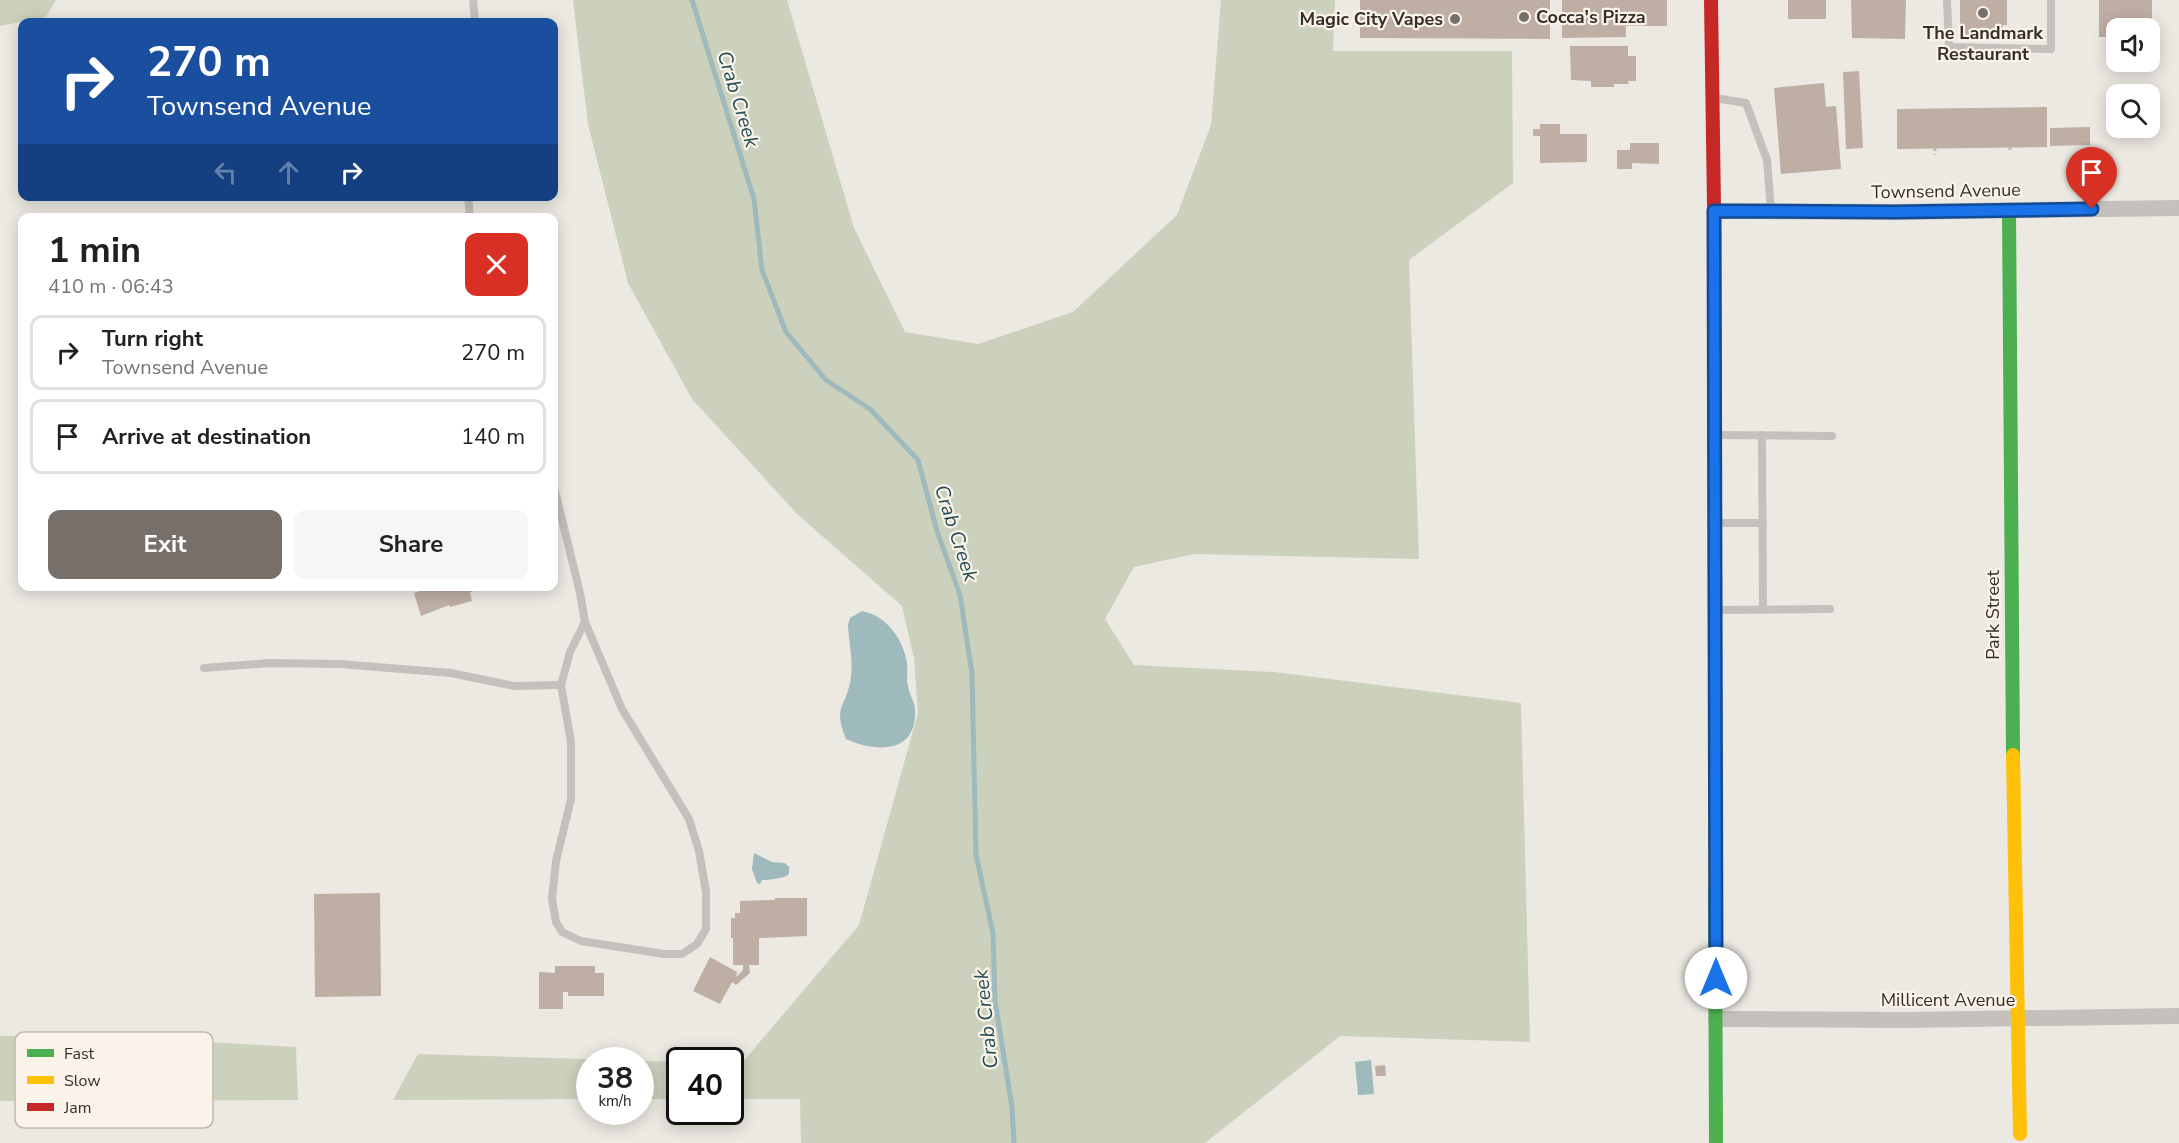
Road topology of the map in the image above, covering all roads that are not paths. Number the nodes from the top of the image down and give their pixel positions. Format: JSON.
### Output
{"nodes":[{"id":1,"x":473,"y":0,"type":"edge"},
{"id":2,"x":1711,"y":0,"type":"edge"},
{"id":3,"x":1947,"y":0,"type":"edge"},
{"id":4,"x":2051,"y":0,"type":"edge"},
{"id":5,"x":475,"y":18,"type":"edge"},
{"id":6,"x":1712,"y":98,"type":"junction"},
{"id":7,"x":2179,"y":208,"type":"edge"},
{"id":8,"x":2008,"y":210,"type":"junction"},
{"id":9,"x":1714,"y":211,"type":"junction"},
{"id":10,"x":1771,"y":212,"type":"junction"},
{"id":11,"x":1714,"y":435,"type":"junction"},
{"id":12,"x":1762,"y":435,"type":"junction"},
{"id":13,"x":1832,"y":436,"type":"dead end"},
{"id":14,"x":558,"y":503,"type":"edge"},
{"id":15,"x":1715,"y":523,"type":"junction"},
{"id":16,"x":1762,"y":523,"type":"junction"},
{"id":17,"x":1763,"y":609,"type":"junction"},
{"id":18,"x":1830,"y":609,"type":"dead end"},
{"id":19,"x":1715,"y":610,"type":"junction"},
{"id":20,"x":585,"y":622,"type":"junction"},
{"id":21,"x":204,"y":668,"type":"dead end"},
{"id":22,"x":561,"y":685,"type":"junction"},
{"id":23,"x":2179,"y":1016,"type":"edge"},
{"id":24,"x":1716,"y":1019,"type":"junction"},
{"id":25,"x":2018,"y":1019,"type":"junction"},
{"id":26,"x":2020,"y":1134,"type":"dead end"},
{"id":27,"x":1716,"y":1143,"type":"edge"}],
"edges":[{"from":1,"to":5,"type":"lane"},
{"from":2,"to":6,"type":"street"},
{"from":3,"to":4,"type":"lane"},
{"from":6,"to":9,"type":"street"},
{"from":6,"to":10,"type":"lane"},
{"from":7,"to":8,"type":"street","name":"Townsend Avenue"},
{"from":8,"to":10,"type":"street","name":"Townsend Avenue"},
{"from":8,"to":25,"type":"street","name":"Park Street"},
{"from":9,"to":10,"type":"street","name":"Townsend Avenue"},
{"from":9,"to":11,"type":"street"},
{"from":11,"to":12,"type":"lane"},
{"from":11,"to":15,"type":"street"},
{"from":12,"to":13,"type":"lane"},
{"from":12,"to":16,"type":"lane"},
{"from":14,"to":20,"type":"lane"},
{"from":15,"to":16,"type":"lane"},
{"from":15,"to":19,"type":"street"},
{"from":16,"to":17,"type":"lane"},
{"from":17,"to":18,"type":"lane"},
{"from":17,"to":19,"type":"lane"},
{"from":19,"to":24,"type":"street"},
{"from":20,"to":22,"type":"lane"},
{"from":20,"to":22,"type":"lane"},
{"from":21,"to":22,"type":"lane"},
{"from":23,"to":25,"type":"street","name":"Millicent Avenue"},
{"from":24,"to":25,"type":"street","name":"Millicent Avenue"},
{"from":24,"to":27,"type":"street"},
{"from":25,"to":26,"type":"street","name":"Park Street"}]}
